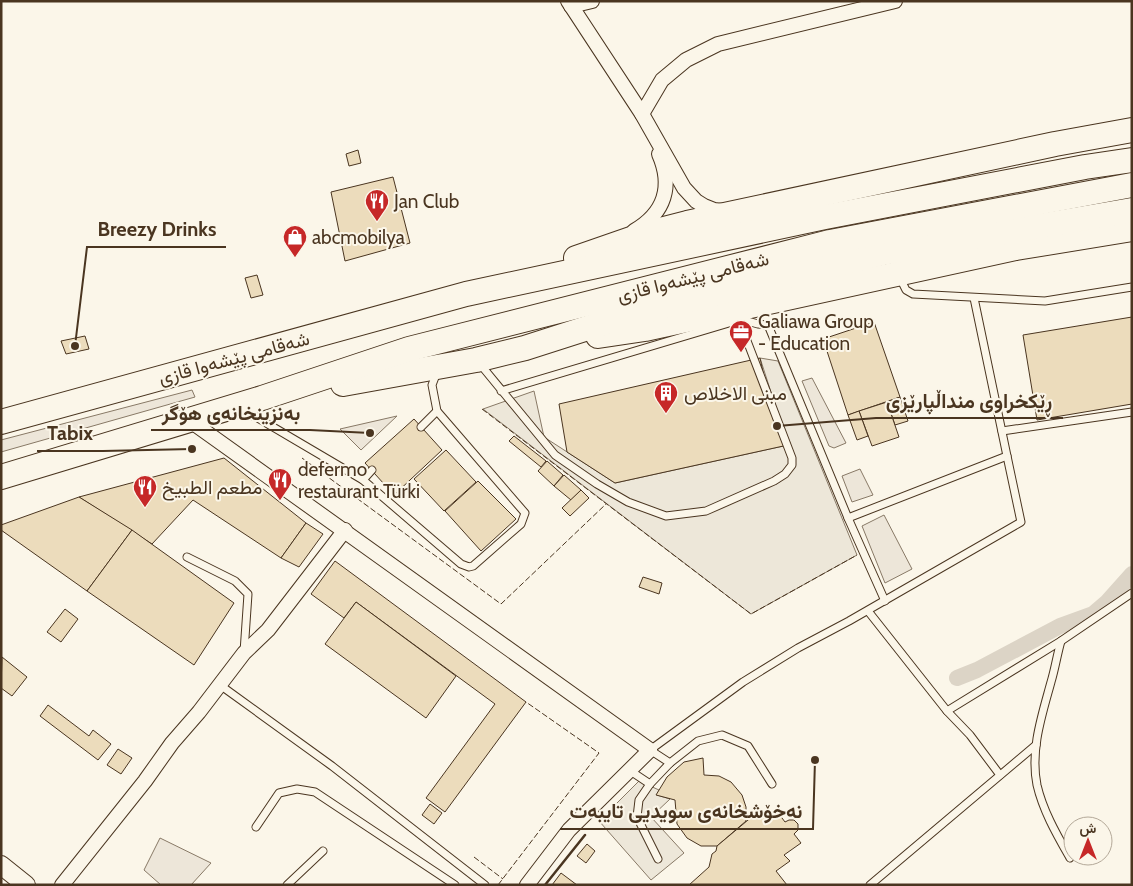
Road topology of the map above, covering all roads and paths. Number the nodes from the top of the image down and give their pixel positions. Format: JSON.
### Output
{"nodes":[{"id":1,"x":592,"y":1,"type":"edge"},
{"id":2,"x":895,"y":1,"type":"edge"},
{"id":3,"x":570,"y":4,"type":"edge"},
{"id":4,"x":642,"y":114,"type":"junction"},
{"id":5,"x":1132,"y":130,"type":"edge"},
{"id":6,"x":1132,"y":160,"type":"edge"},
{"id":7,"x":1132,"y":185,"type":"edge"},
{"id":8,"x":1132,"y":210,"type":"edge"},
{"id":9,"x":738,"y":212,"type":"junction"},
{"id":10,"x":1132,"y":229,"type":"edge"},
{"id":11,"x":609,"y":246,"type":"junction"},
{"id":12,"x":898,"y":273,"type":"junction"},
{"id":13,"x":1132,"y":286,"type":"edge"},
{"id":14,"x":466,"y":294,"type":"junction"},
{"id":15,"x":974,"y":298,"type":"junction"},
{"id":16,"x":730,"y":316,"type":"junction"},
{"id":17,"x":525,"y":348,"type":"junction"},
{"id":18,"x":476,"y":360,"type":"junction"},
{"id":19,"x":442,"y":366,"type":"junction"},
{"id":20,"x":501,"y":391,"type":"junction"},
{"id":21,"x":262,"y":398,"type":"junction"},
{"id":22,"x":437,"y":411,"type":"junction"},
{"id":23,"x":218,"y":412,"type":"junction"},
{"id":24,"x":1132,"y":412,"type":"edge"},
{"id":25,"x":189,"y":420,"type":"junction"},
{"id":26,"x":1,"y":422,"type":"edge"},
{"id":27,"x":421,"y":427,"type":"dead end"},
{"id":28,"x":1002,"y":430,"type":"junction"},
{"id":29,"x":1006,"y":456,"type":"junction"},
{"id":30,"x":372,"y":470,"type":"dead end"},
{"id":31,"x":1,"y":477,"type":"edge"},
{"id":32,"x":363,"y":480,"type":"junction"},
{"id":33,"x":848,"y":518,"type":"junction"},
{"id":34,"x":345,"y":530,"type":"junction"},
{"id":35,"x":188,"y":557,"type":"dead end"},
{"id":36,"x":1132,"y":593,"type":"edge"},
{"id":37,"x":885,"y":601,"type":"junction"},
{"id":38,"x":868,"y":610,"type":"junction"},
{"id":39,"x":1060,"y":641,"type":"junction"},
{"id":40,"x":244,"y":653,"type":"junction"},
{"id":41,"x":220,"y":685,"type":"junction"},
{"id":42,"x":948,"y":711,"type":"junction"},
{"id":43,"x":1036,"y":745,"type":"junction"},
{"id":44,"x":650,"y":750,"type":"junction"},
{"id":45,"x":670,"y":763,"type":"junction"},
{"id":46,"x":629,"y":770,"type":"junction"},
{"id":47,"x":1000,"y":775,"type":"junction"},
{"id":48,"x":650,"y":784,"type":"junction"},
{"id":49,"x":772,"y":784,"type":"dead end"},
{"id":50,"x":256,"y":826,"type":"dead end"},
{"id":51,"x":1063,"y":846,"type":"edge"},
{"id":52,"x":323,"y":851,"type":"dead end"},
{"id":53,"x":658,"y":859,"type":"dead end"},
{"id":54,"x":1,"y":865,"type":"edge"},
{"id":55,"x":26,"y":885,"type":"edge"},
{"id":56,"x":62,"y":885,"type":"edge"},
{"id":57,"x":287,"y":885,"type":"edge"},
{"id":58,"x":454,"y":885,"type":"edge"},
{"id":59,"x":485,"y":885,"type":"edge"},
{"id":60,"x":527,"y":885,"type":"edge"},
{"id":61,"x":870,"y":885,"type":"edge"}],
"edges":[{"from":1,"to":3,"type":"street"},
{"from":2,"to":4,"type":"street"},
{"from":3,"to":4,"type":"street"},
{"from":4,"to":9,"type":"street"},
{"from":4,"to":11,"type":"street"},
{"from":5,"to":9,"type":"highway","name":"شەقامی پێشەوا قازی"},
{"from":6,"to":14,"type":"highway","name":"شەقامی پێشەوا قازی"},
{"from":7,"to":21,"type":"highway","name":"شەقامی پێشەوا قازی"},
{"from":8,"to":17,"type":"highway","name":"شەقامی پێشەوا قازی"},
{"from":9,"to":11,"type":"highway","name":"شەقامی پێشەوا قازی"},
{"from":10,"to":12,"type":"highway"},
{"from":11,"to":14,"type":"highway","name":"شەقامی پێشەوا قازی"},
{"from":12,"to":15,"type":"lane"},
{"from":12,"to":16,"type":"highway"},
{"from":13,"to":15,"type":"lane"},
{"from":14,"to":26,"type":"highway","name":"شەقامی پێشەوا قازی"},
{"from":15,"to":28,"type":"lane"},
{"from":16,"to":17,"type":"highway"},
{"from":16,"to":20,"type":"lane"},
{"from":16,"to":20,"type":"lane"},
{"from":16,"to":33,"type":"lane"},
{"from":17,"to":18,"type":"highway","name":"شەقامی پێشەوا قازی"},
{"from":18,"to":19,"type":"highway","name":"شەقامی پێشەوا قازی"},
{"from":18,"to":20,"type":"lane"},
{"from":19,"to":21,"type":"highway","name":"شەقامی پێشەوا قازی"},
{"from":19,"to":22,"type":"lane"},
{"from":21,"to":23,"type":"highway","name":"شەقامی پێشەوا قازی"},
{"from":22,"to":27,"type":"lane"},
{"from":22,"to":32,"type":"lane"},
{"from":23,"to":25,"type":"highway","name":"شەقامی پێشەوا قازی"},
{"from":23,"to":32,"type":"lane"},
{"from":24,"to":28,"type":"lane"},
{"from":25,"to":31,"type":"highway","name":"شەقامی پێشەوا قازی"},
{"from":25,"to":34,"type":"street"},
{"from":28,"to":29,"type":"lane"},
{"from":29,"to":33,"type":"lane"},
{"from":29,"to":37,"type":"lane"},
{"from":30,"to":32,"type":"lane"},
{"from":33,"to":37,"type":"lane"},
{"from":34,"to":40,"type":"street"},
{"from":34,"to":44,"type":"street"},
{"from":35,"to":40,"type":"lane"},
{"from":36,"to":39,"type":"lane"},
{"from":37,"to":38,"type":"lane"},
{"from":38,"to":42,"type":"lane"},
{"from":38,"to":44,"type":"lane"},
{"from":39,"to":42,"type":"lane"},
{"from":39,"to":43,"type":"lane"},
{"from":40,"to":41,"type":"street"},
{"from":41,"to":56,"type":"street"},
{"from":41,"to":59,"type":"lane"},
{"from":42,"to":47,"type":"lane"},
{"from":43,"to":47,"type":"lane"},
{"from":43,"to":51,"type":"lane"},
{"from":44,"to":45,"type":"lane"},
{"from":44,"to":46,"type":"street"},
{"from":45,"to":48,"type":"lane"},
{"from":45,"to":49,"type":"lane"},
{"from":46,"to":48,"type":"lane"},
{"from":46,"to":60,"type":"street"},
{"from":47,"to":61,"type":"lane"},
{"from":48,"to":53,"type":"lane"},
{"from":50,"to":58,"type":"lane"},
{"from":52,"to":57,"type":"lane"},
{"from":54,"to":55,"type":"street"}]}
